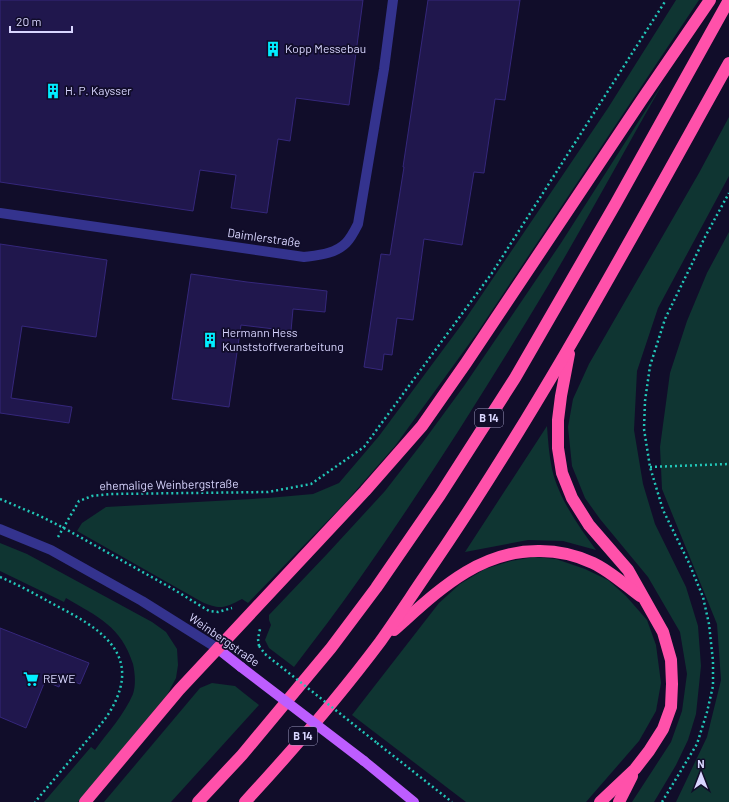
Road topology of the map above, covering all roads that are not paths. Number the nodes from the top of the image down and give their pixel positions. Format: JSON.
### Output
{"nodes":[{"id":1,"x":393,"y":0,"type":"edge"},
{"id":2,"x":710,"y":0,"type":"edge"},
{"id":3,"x":728,"y":0,"type":"edge"},
{"id":4,"x":729,"y":64,"type":"edge"},
{"id":5,"x":0,"y":213,"type":"edge"},
{"id":6,"x":571,"y":345,"type":"junction"},
{"id":7,"x":0,"y":529,"type":"edge"},
{"id":8,"x":646,"y":601,"type":"junction"},
{"id":9,"x":381,"y":641,"type":"junction"},
{"id":10,"x":217,"y":648,"type":"junction"},
{"id":11,"x":635,"y":768,"type":"junction"},
{"id":12,"x":85,"y":802,"type":"edge"},
{"id":13,"x":198,"y":802,"type":"edge"},
{"id":14,"x":244,"y":802,"type":"edge"},
{"id":15,"x":414,"y":802,"type":"edge"},
{"id":16,"x":600,"y":802,"type":"edge"},
{"id":17,"x":619,"y":802,"type":"edge"}],
"edges":[{"from":1,"to":5,"type":"street","name":"Daimlerstraße"},
{"from":2,"to":10,"type":"highway"},
{"from":3,"to":13,"type":"highway","number":"B 14"},
{"from":4,"to":6,"type":"highway","number":"B 14"},
{"from":6,"to":8,"type":"highway"},
{"from":6,"to":9,"type":"highway","number":"B 14"},
{"from":7,"to":10,"type":"street","name":"Weinbergstraße"},
{"from":8,"to":9,"type":"highway"},
{"from":8,"to":11,"type":"highway"},
{"from":9,"to":14,"type":"highway","number":"B 14"},
{"from":10,"to":12,"type":"highway"},
{"from":10,"to":15,"type":"main road","name":"Weinbergstraße","bridge":true},
{"from":11,"to":16,"type":"highway"},
{"from":11,"to":17,"type":"highway"}]}
